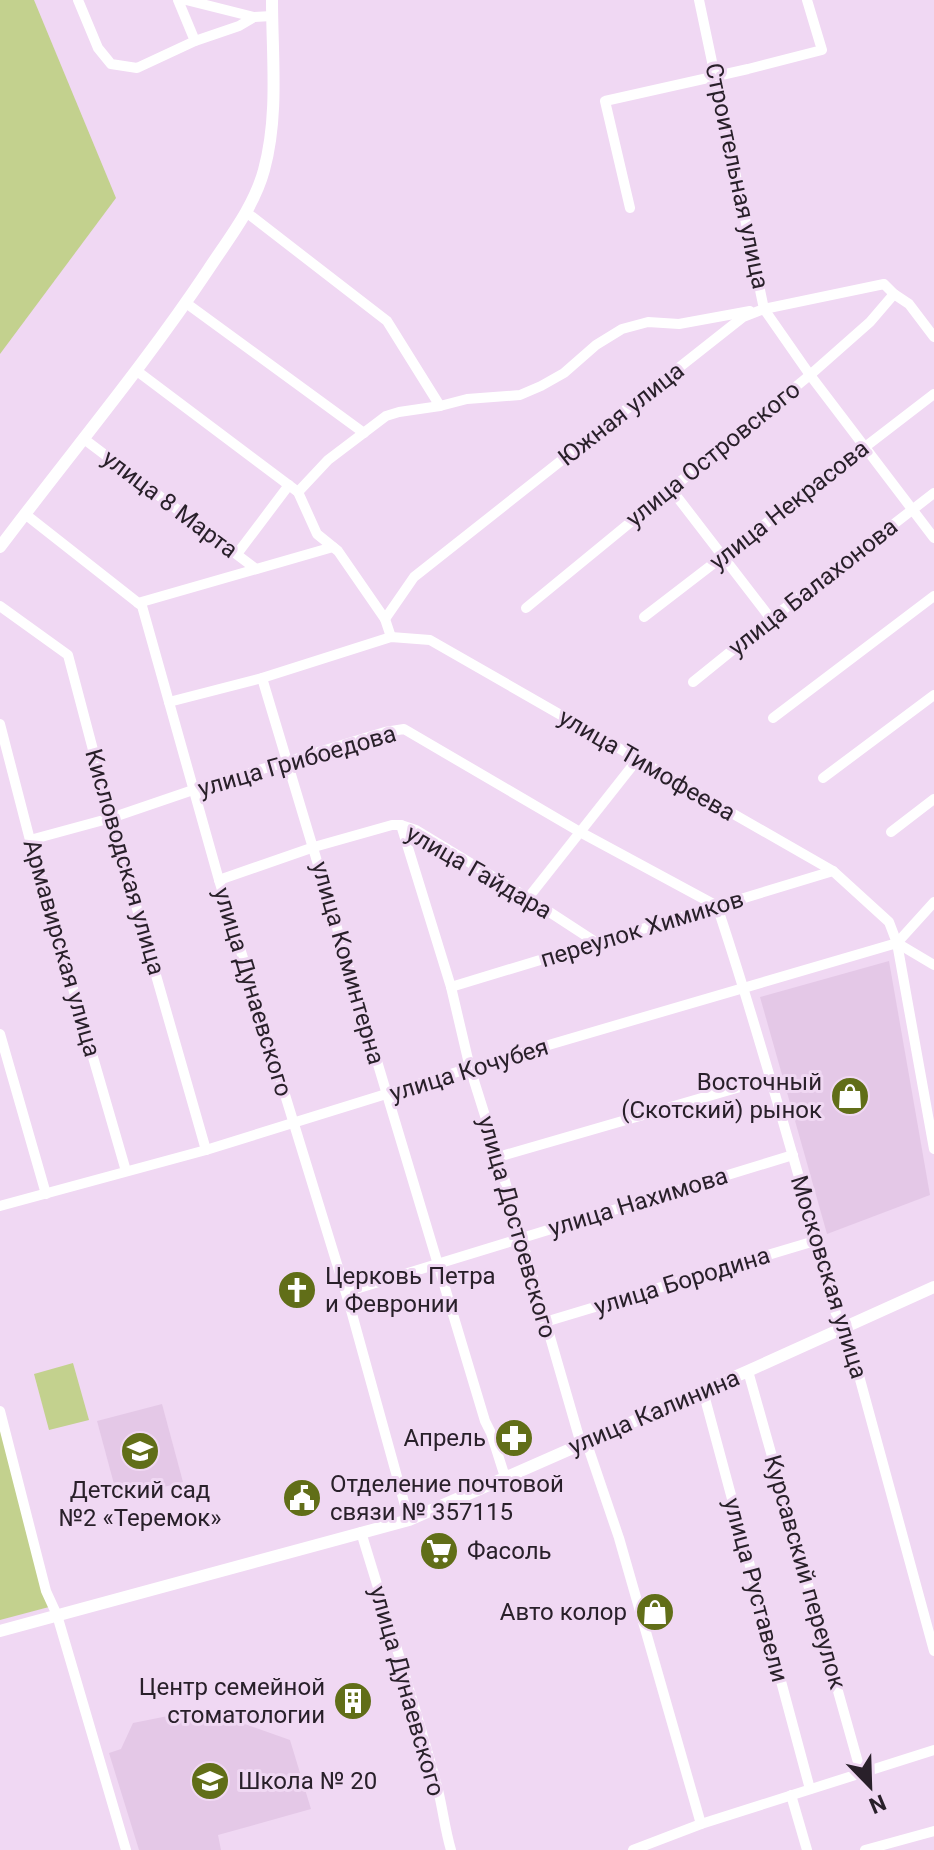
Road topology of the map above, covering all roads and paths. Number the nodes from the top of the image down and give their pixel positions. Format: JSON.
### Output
{"nodes":[{"id":1,"x":78,"y":0,"type":"edge"},
{"id":2,"x":178,"y":0,"type":"edge"},
{"id":3,"x":186,"y":0,"type":"edge"},
{"id":4,"x":272,"y":0,"type":"edge"},
{"id":5,"x":699,"y":0,"type":"edge"},
{"id":6,"x":807,"y":0,"type":"edge"},
{"id":7,"x":272,"y":16,"type":"junction"},
{"id":8,"x":254,"y":17,"type":"junction"},
{"id":9,"x":195,"y":41,"type":"junction"},
{"id":10,"x":716,"y":76,"type":"junction"},
{"id":11,"x":630,"y":208,"type":"dead end"},
{"id":12,"x":246,"y":212,"type":"junction"},
{"id":13,"x":894,"y":294,"type":"junction"},
{"id":14,"x":186,"y":303,"type":"junction"},
{"id":15,"x":764,"y":309,"type":"junction"},
{"id":16,"x":934,"y":337,"type":"edge"},
{"id":17,"x":137,"y":371,"type":"junction"},
{"id":18,"x":810,"y":375,"type":"junction"},
{"id":19,"x":934,"y":394,"type":"edge"},
{"id":20,"x":440,"y":406,"type":"junction"},
{"id":21,"x":364,"y":433,"type":"junction"},
{"id":22,"x":84,"y":439,"type":"junction"},
{"id":23,"x":864,"y":447,"type":"junction"},
{"id":24,"x":294,"y":488,"type":"junction"},
{"id":25,"x":671,"y":489,"type":"junction"},
{"id":26,"x":934,"y":493,"type":"edge"},
{"id":27,"x":912,"y":509,"type":"junction"},
{"id":28,"x":25,"y":514,"type":"junction"},
{"id":29,"x":934,"y":538,"type":"edge"},
{"id":30,"x":0,"y":547,"type":"edge"},
{"id":31,"x":333,"y":547,"type":"junction"},
{"id":32,"x":237,"y":554,"type":"junction"},
{"id":33,"x":722,"y":556,"type":"junction"},
{"id":34,"x":256,"y":569,"type":"junction"},
{"id":35,"x":934,"y":596,"type":"edge"},
{"id":36,"x":138,"y":603,"type":"junction"},
{"id":37,"x":0,"y":606,"type":"edge"},
{"id":38,"x":526,"y":608,"type":"dead end"},
{"id":39,"x":644,"y":617,"type":"dead end"},
{"id":40,"x":385,"y":619,"type":"junction"},
{"id":41,"x":771,"y":619,"type":"junction"},
{"id":42,"x":391,"y":637,"type":"junction"},
{"id":43,"x":262,"y":678,"type":"junction"},
{"id":44,"x":693,"y":682,"type":"dead end"},
{"id":45,"x":934,"y":695,"type":"edge"},
{"id":46,"x":169,"y":702,"type":"junction"},
{"id":47,"x":773,"y":718,"type":"dead end"},
{"id":48,"x":0,"y":724,"type":"edge"},
{"id":49,"x":637,"y":760,"type":"junction"},
{"id":50,"x":287,"y":763,"type":"junction"},
{"id":51,"x":823,"y":778,"type":"dead end"},
{"id":52,"x":193,"y":790,"type":"junction"},
{"id":53,"x":934,"y":799,"type":"edge"},
{"id":54,"x":111,"y":818,"type":"junction"},
{"id":55,"x":401,"y":825,"type":"junction"},
{"id":56,"x":580,"y":832,"type":"junction"},
{"id":57,"x":891,"y":832,"type":"dead end"},
{"id":58,"x":30,"y":840,"type":"junction"},
{"id":59,"x":314,"y":847,"type":"junction"},
{"id":60,"x":833,"y":871,"type":"junction"},
{"id":61,"x":219,"y":880,"type":"junction"},
{"id":62,"x":528,"y":898,"type":"junction"},
{"id":63,"x":934,"y":902,"type":"edge"},
{"id":64,"x":717,"y":906,"type":"junction"},
{"id":65,"x":597,"y":943,"type":"junction"},
{"id":66,"x":897,"y":943,"type":"junction"},
{"id":67,"x":934,"y":965,"type":"edge"},
{"id":68,"x":451,"y":987,"type":"junction"},
{"id":69,"x":744,"y":987,"type":"junction"},
{"id":70,"x":0,"y":1034,"type":"edge"},
{"id":71,"x":470,"y":1068,"type":"junction"},
{"id":72,"x":771,"y":1078,"type":"junction"},
{"id":73,"x":387,"y":1095,"type":"junction"},
{"id":74,"x":294,"y":1124,"type":"junction"},
{"id":75,"x":934,"y":1149,"type":"edge"},
{"id":76,"x":206,"y":1150,"type":"junction"},
{"id":77,"x":793,"y":1155,"type":"junction"},
{"id":78,"x":498,"y":1157,"type":"junction"},
{"id":79,"x":126,"y":1171,"type":"junction"},
{"id":80,"x":46,"y":1194,"type":"junction"},
{"id":81,"x":0,"y":1206,"type":"edge"},
{"id":82,"x":522,"y":1238,"type":"junction"},
{"id":83,"x":818,"y":1240,"type":"junction"},
{"id":84,"x":438,"y":1263,"type":"junction"},
{"id":85,"x":934,"y":1287,"type":"edge"},
{"id":86,"x":346,"y":1292,"type":"junction"},
{"id":87,"x":545,"y":1322,"type":"junction"},
{"id":88,"x":842,"y":1328,"type":"junction"},
{"id":89,"x":748,"y":1371,"type":"junction"},
{"id":90,"x":703,"y":1391,"type":"junction"},
{"id":91,"x":0,"y":1411,"type":"edge"},
{"id":92,"x":583,"y":1442,"type":"junction"},
{"id":93,"x":505,"y":1477,"type":"junction"},
{"id":94,"x":409,"y":1520,"type":"junction"},
{"id":95,"x":361,"y":1532,"type":"junction"},
{"id":96,"x":57,"y":1615,"type":"junction"},
{"id":97,"x":0,"y":1631,"type":"edge"},
{"id":98,"x":934,"y":1651,"type":"edge"},
{"id":99,"x":934,"y":1750,"type":"edge"},
{"id":100,"x":861,"y":1773,"type":"junction"},
{"id":101,"x":810,"y":1789,"type":"junction"},
{"id":102,"x":791,"y":1795,"type":"junction"},
{"id":103,"x":701,"y":1824,"type":"junction"},
{"id":104,"x":934,"y":1831,"type":"edge"},
{"id":105,"x":126,"y":1850,"type":"edge"},
{"id":106,"x":451,"y":1850,"type":"edge"},
{"id":107,"x":633,"y":1850,"type":"edge"},
{"id":108,"x":807,"y":1850,"type":"edge"},
{"id":109,"x":865,"y":1850,"type":"edge"}],
"edges":[{"from":1,"to":9,"type":"street"},
{"from":2,"to":9,"type":"street"},
{"from":3,"to":8,"type":"street"},
{"from":4,"to":7,"type":"main road"},
{"from":5,"to":10,"type":"street","name":"Строительная улица"},
{"from":6,"to":10,"type":"street"},
{"from":7,"to":8,"type":"street"},
{"from":7,"to":12,"type":"main road"},
{"from":8,"to":9,"type":"street"},
{"from":10,"to":11,"type":"street"},
{"from":10,"to":15,"type":"street","name":"Строительная улица"},
{"from":12,"to":14,"type":"main road"},
{"from":12,"to":20,"type":"street"},
{"from":13,"to":15,"type":"street","name":"Южная улица"},
{"from":13,"to":16,"type":"street"},
{"from":13,"to":18,"type":"street","name":"улица Островского"},
{"from":14,"to":17,"type":"main road"},
{"from":14,"to":21,"type":"street"},
{"from":15,"to":18,"type":"street","name":"Строительная улица"},
{"from":15,"to":20,"type":"street"},
{"from":15,"to":40,"type":"street","name":"Южная улица"},
{"from":17,"to":22,"type":"main road"},
{"from":17,"to":24,"type":"street"},
{"from":18,"to":23,"type":"street","name":"Строительная улица"},
{"from":18,"to":25,"type":"street","name":"улица Островского"},
{"from":19,"to":23,"type":"street","name":"улица Некрасова"},
{"from":20,"to":21,"type":"street"},
{"from":21,"to":24,"type":"street"},
{"from":22,"to":28,"type":"main road"},
{"from":22,"to":32,"type":"street","name":"улица 8 Марта"},
{"from":23,"to":27,"type":"street","name":"Строительная улица"},
{"from":23,"to":33,"type":"street","name":"улица Некрасова"},
{"from":24,"to":31,"type":"street"},
{"from":24,"to":32,"type":"street"},
{"from":25,"to":33,"type":"street"},
{"from":25,"to":38,"type":"street","name":"улица Островского"},
{"from":26,"to":27,"type":"street","name":"улица Балахонова"},
{"from":27,"to":29,"type":"street","name":"Строительная улица"},
{"from":27,"to":41,"type":"street","name":"улица Балахонова"},
{"from":28,"to":30,"type":"main road"},
{"from":28,"to":36,"type":"street"},
{"from":31,"to":34,"type":"street"},
{"from":31,"to":40,"type":"street"},
{"from":32,"to":34,"type":"street","name":"улица 8 Марта"},
{"from":33,"to":39,"type":"street","name":"улица Некрасова"},
{"from":33,"to":41,"type":"street"},
{"from":34,"to":36,"type":"street"},
{"from":35,"to":47,"type":"street"},
{"from":36,"to":46,"type":"street","name":"улица Дунаевского"},
{"from":37,"to":54,"type":"street","name":"Кисловодская улица"},
{"from":40,"to":42,"type":"street"},
{"from":41,"to":44,"type":"street","name":"улица Балахонова"},
{"from":42,"to":43,"type":"street","name":"улица Тимофеева"},
{"from":42,"to":49,"type":"street","name":"улица Тимофеева"},
{"from":43,"to":46,"type":"street","name":"улица Тимофеева"},
{"from":43,"to":50,"type":"street","name":"улица Коминтерна"},
{"from":45,"to":51,"type":"street"},
{"from":46,"to":52,"type":"street","name":"улица Дунаевского"},
{"from":48,"to":58,"type":"street","name":"Армавирская улица"},
{"from":49,"to":56,"type":"street"},
{"from":49,"to":60,"type":"street","name":"улица Тимофеева"},
{"from":50,"to":52,"type":"street","name":"улица Грибоедова"},
{"from":50,"to":56,"type":"street","name":"улица Грибоедова"},
{"from":50,"to":59,"type":"street","name":"улица Коминтерна"},
{"from":52,"to":54,"type":"street","name":"улица Грибоедова"},
{"from":52,"to":61,"type":"street","name":"улица Дунаевского"},
{"from":53,"to":57,"type":"street"},
{"from":54,"to":58,"type":"street","name":"улица Грибоедова"},
{"from":54,"to":76,"type":"street","name":"Кисловодская улица"},
{"from":55,"to":59,"type":"street","name":"улица Гайдара"},
{"from":55,"to":62,"type":"street","name":"улица Гайдара"},
{"from":55,"to":68,"type":"street","name":"улица Достоевского"},
{"from":56,"to":62,"type":"street"},
{"from":56,"to":64,"type":"street","name":"улица Грибоедова"},
{"from":58,"to":79,"type":"street","name":"Армавирская улица"},
{"from":59,"to":61,"type":"street","name":"улица Гайдара"},
{"from":59,"to":73,"type":"street","name":"улица Коминтерна"},
{"from":60,"to":64,"type":"street","name":"переулок Химиков"},
{"from":60,"to":66,"type":"street","name":"улица Тимофеева"},
{"from":61,"to":74,"type":"street","name":"улица Дунаевского"},
{"from":62,"to":65,"type":"street","name":"улица Гайдара"},
{"from":63,"to":66,"type":"street"},
{"from":64,"to":65,"type":"street","name":"переулок Химиков"},
{"from":64,"to":69,"type":"street","name":"Московская улица"},
{"from":65,"to":68,"type":"street","name":"переулок Химиков"},
{"from":66,"to":67,"type":"street"},
{"from":66,"to":69,"type":"street","name":"улица Кочубея"},
{"from":66,"to":75,"type":"street","name":"улица Тимофеева"},
{"from":68,"to":71,"type":"street","name":"улица Достоевского"},
{"from":69,"to":71,"type":"street","name":"улица Кочубея"},
{"from":69,"to":72,"type":"street","name":"Московская улица"},
{"from":70,"to":80,"type":"street"},
{"from":71,"to":73,"type":"street","name":"улица Кочубея"},
{"from":71,"to":78,"type":"street","name":"улица Достоевского"},
{"from":72,"to":77,"type":"street","name":"Московская улица"},
{"from":72,"to":78,"type":"street"},
{"from":73,"to":74,"type":"street","name":"улица Кочубея"},
{"from":73,"to":84,"type":"street","name":"улица Коминтерна"},
{"from":74,"to":76,"type":"street","name":"улица Кочубея"},
{"from":74,"to":86,"type":"street","name":"улица Дунаевского"},
{"from":76,"to":79,"type":"street","name":"улица Кочубея"},
{"from":77,"to":82,"type":"street","name":"улица Нахимова"},
{"from":77,"to":83,"type":"street","name":"Московская улица"},
{"from":78,"to":82,"type":"street","name":"улица Достоевского"},
{"from":79,"to":80,"type":"street","name":"улица Кочубея"},
{"from":80,"to":81,"type":"street","name":"улица Кочубея"},
{"from":82,"to":84,"type":"street","name":"улица Нахимова"},
{"from":82,"to":87,"type":"street","name":"улица Достоевского"},
{"from":83,"to":87,"type":"street","name":"улица Бородина"},
{"from":83,"to":88,"type":"street","name":"Московская улица"},
{"from":84,"to":86,"type":"street","name":"улица Нахимова"},
{"from":84,"to":93,"type":"street","name":"улица Коминтерна"},
{"from":85,"to":88,"type":"main road","name":"улица Калинина"},
{"from":86,"to":94,"type":"street","name":"улица Дунаевского"},
{"from":87,"to":92,"type":"street","name":"улица Достоевского"},
{"from":88,"to":89,"type":"main road","name":"улица Калинина"},
{"from":88,"to":98,"type":"street","name":"Московская улица"},
{"from":89,"to":90,"type":"main road","name":"улица Калинина"},
{"from":89,"to":100,"type":"street","name":"Курсавский переулок"},
{"from":90,"to":92,"type":"main road","name":"улица Калинина"},
{"from":90,"to":101,"type":"street","name":"улица Руставели"},
{"from":91,"to":96,"type":"street"},
{"from":92,"to":93,"type":"main road","name":"улица Калинина"},
{"from":92,"to":103,"type":"street","name":"улица Достоевского"},
{"from":93,"to":94,"type":"main road","name":"улица Калинина"},
{"from":94,"to":95,"type":"main road","name":"улица Калинина"},
{"from":95,"to":96,"type":"main road","name":"улица Калинина"},
{"from":95,"to":106,"type":"street","name":"улица Дунаевского"},
{"from":96,"to":97,"type":"main road","name":"улица Калинина"},
{"from":96,"to":105,"type":"street"},
{"from":99,"to":100,"type":"street"},
{"from":100,"to":101,"type":"street"},
{"from":101,"to":102,"type":"street"},
{"from":102,"to":103,"type":"street"},
{"from":102,"to":108,"type":"street"},
{"from":103,"to":107,"type":"street"},
{"from":104,"to":109,"type":"street"}]}
